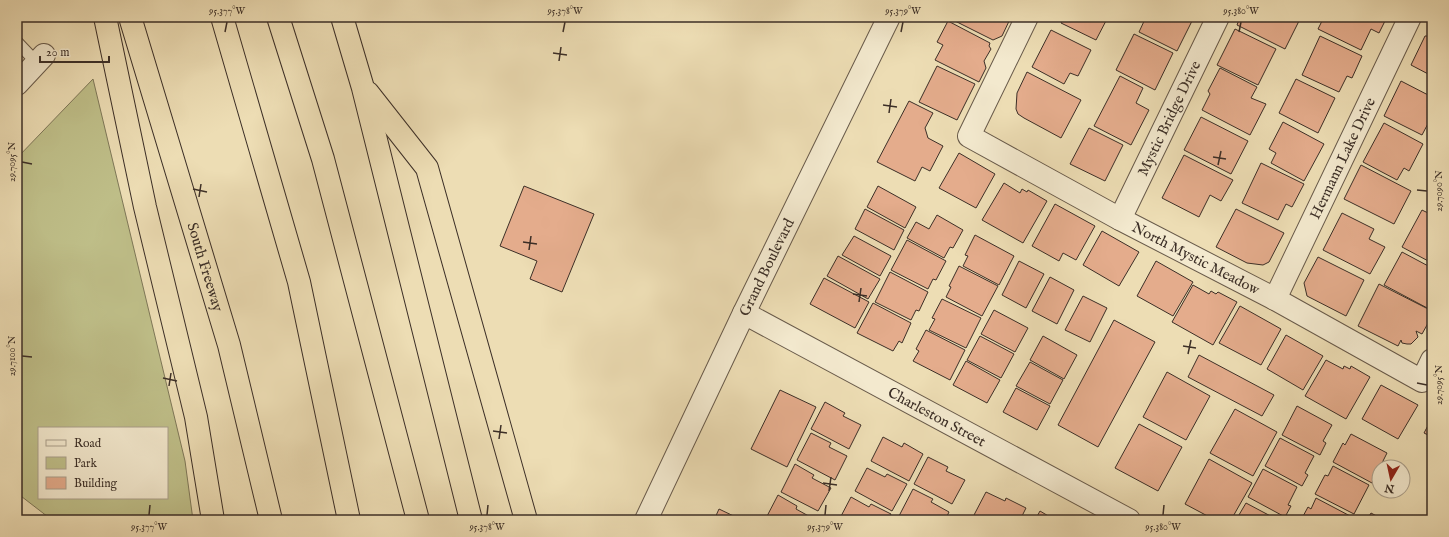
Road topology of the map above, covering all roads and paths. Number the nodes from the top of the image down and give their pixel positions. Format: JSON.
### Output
{"nodes":[{"id":1,"x":105,"y":17,"type":"edge"},
{"id":2,"x":130,"y":17,"type":"edge"},
{"id":3,"x":222,"y":17,"type":"edge"},
{"id":4,"x":278,"y":17,"type":"edge"},
{"id":5,"x":342,"y":17,"type":"edge"},
{"id":6,"x":889,"y":17,"type":"edge"},
{"id":7,"x":1027,"y":17,"type":"edge"},
{"id":8,"x":1218,"y":17,"type":"edge"},
{"id":9,"x":1410,"y":17,"type":"edge"},
{"id":10,"x":17,"y":42,"type":"edge"},
{"id":11,"x":41,"y":59,"type":"joint"},
{"id":12,"x":17,"y":84,"type":"edge"},
{"id":13,"x":363,"y":88,"type":"junction"},
{"id":14,"x":1120,"y":218,"type":"junction"},
{"id":15,"x":1274,"y":299,"type":"junction"},
{"id":16,"x":744,"y":314,"type":"junction"},
{"id":17,"x":1432,"y":360,"type":"edge"},
{"id":18,"x":213,"y":520,"type":"edge"},
{"id":19,"x":271,"y":520,"type":"edge"},
{"id":20,"x":349,"y":520,"type":"edge"},
{"id":21,"x":418,"y":520,"type":"edge"},
{"id":22,"x":471,"y":520,"type":"edge"},
{"id":23,"x":526,"y":520,"type":"edge"},
{"id":24,"x":646,"y":520,"type":"edge"},
{"id":25,"x":1128,"y":520,"type":"edge"}],
"edges":[{"from":1,"to":18,"type":"highway"},
{"from":2,"to":19,"type":"highway","name":"South Freeway"},
{"from":3,"to":20,"type":"highway"},
{"from":4,"to":21,"type":"highway"},
{"from":5,"to":13,"type":"highway"},
{"from":6,"to":16,"type":"street","name":"Grand Boulevard"},
{"from":7,"to":14,"type":"street","name":"North Mystic Meadow"},
{"from":8,"to":14,"type":"street","name":"Mystic Bridge Drive"},
{"from":9,"to":15,"type":"street","name":"Hermann Lake Drive"},
{"from":10,"to":11,"type":"lane"},
{"from":11,"to":12,"type":"street"},
{"from":13,"to":22,"type":"highway"},
{"from":13,"to":23,"type":"highway"},
{"from":14,"to":15,"type":"street","name":"North Mystic Meadow"},
{"from":15,"to":17,"type":"street","name":"North Mystic Meadow"},
{"from":16,"to":24,"type":"street","name":"Grand Boulevard"},
{"from":16,"to":25,"type":"street","name":"Charleston Street"}]}
